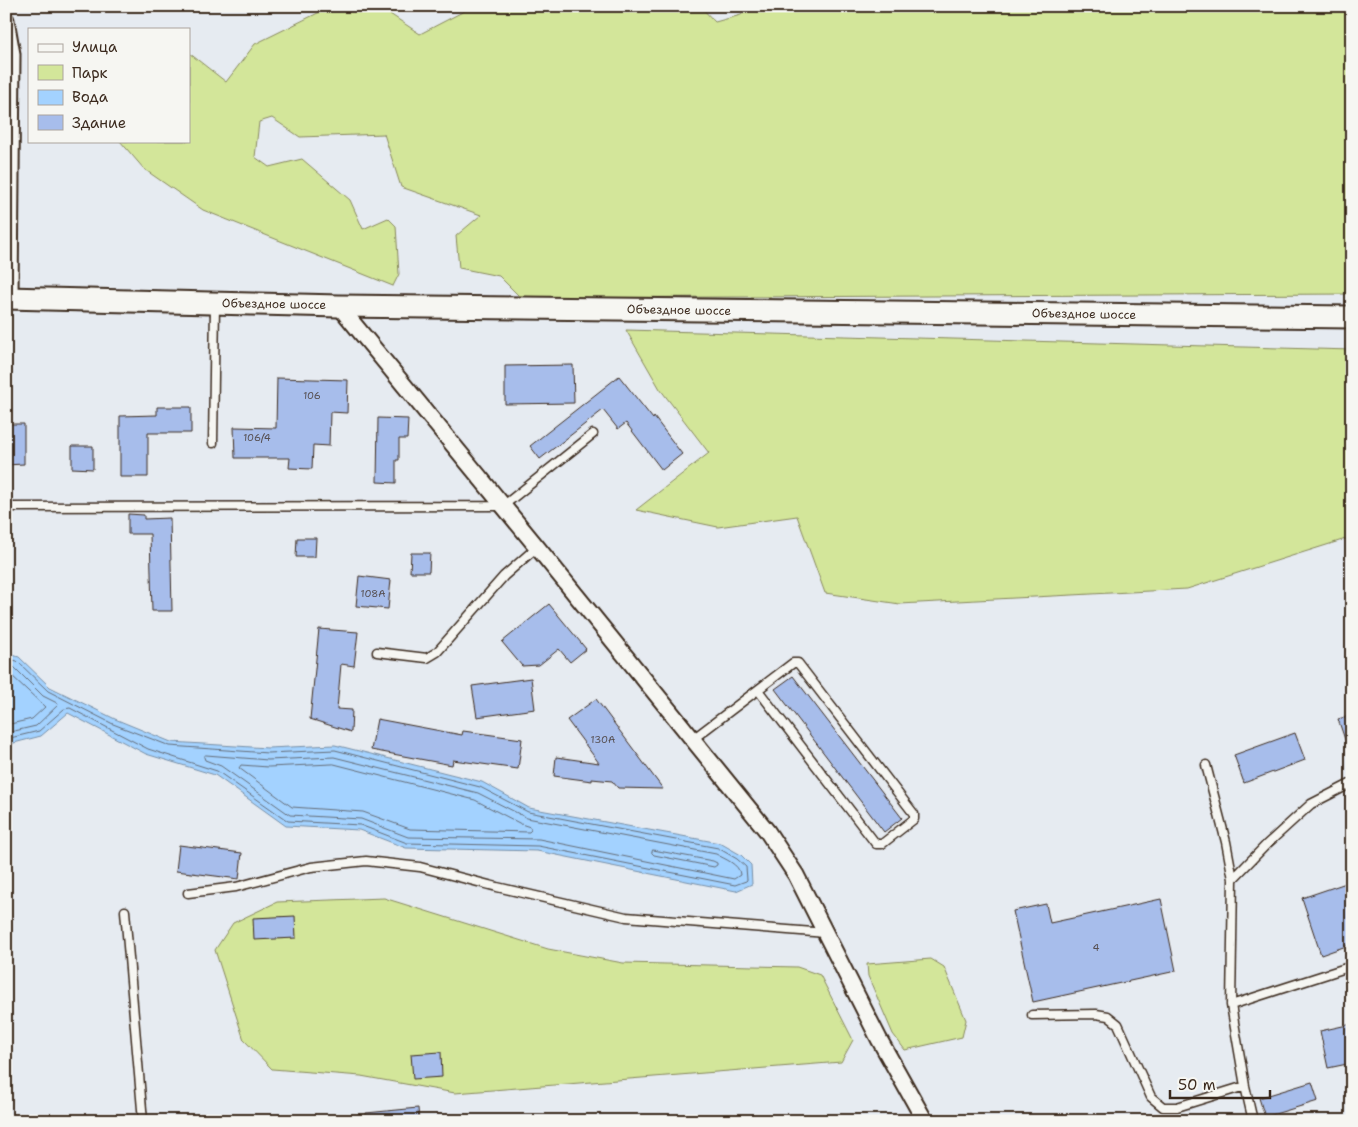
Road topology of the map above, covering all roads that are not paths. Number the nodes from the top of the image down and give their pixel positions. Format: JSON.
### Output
{"nodes":[{"id":1,"x":6,"y":20,"type":"edge"},
{"id":2,"x":8,"y":298,"type":"edge"},
{"id":3,"x":215,"y":303,"type":"junction"},
{"id":4,"x":339,"y":306,"type":"junction"},
{"id":5,"x":1352,"y":317,"type":"edge"},
{"id":6,"x":593,"y":434,"type":"dead end"},
{"id":7,"x":213,"y":443,"type":"dead end"},
{"id":8,"x":503,"y":506,"type":"junction"},
{"id":9,"x":6,"y":507,"type":"edge"},
{"id":10,"x":537,"y":547,"type":"junction"},
{"id":11,"x":377,"y":652,"type":"dead end"},
{"id":12,"x":758,"y":690,"type":"junction"},
{"id":13,"x":693,"y":739,"type":"junction"},
{"id":14,"x":1206,"y":765,"type":"dead end"},
{"id":15,"x":1352,"y":783,"type":"edge"},
{"id":16,"x":1233,"y":879,"type":"junction"},
{"id":17,"x":188,"y":893,"type":"dead end"},
{"id":18,"x":125,"y":911,"type":"dead end"},
{"id":19,"x":826,"y":933,"type":"junction"},
{"id":20,"x":1352,"y":966,"type":"edge"},
{"id":21,"x":1231,"y":1004,"type":"junction"},
{"id":22,"x":1032,"y":1015,"type":"dead end"},
{"id":23,"x":1245,"y":1086,"type":"junction"},
{"id":24,"x":143,"y":1121,"type":"edge"},
{"id":25,"x":925,"y":1121,"type":"edge"},
{"id":26,"x":1253,"y":1121,"type":"edge"}],
"edges":[{"from":1,"to":2,"type":"street"},
{"from":2,"to":3,"type":"main road","name":"Объездное шоссе"},
{"from":3,"to":4,"type":"main road","name":"Объездное шоссе"},
{"from":3,"to":7,"type":"lane"},
{"from":4,"to":5,"type":"main road","name":"Объездное шоссе"},
{"from":4,"to":8,"type":"street"},
{"from":6,"to":8,"type":"lane"},
{"from":8,"to":9,"type":"lane"},
{"from":8,"to":10,"type":"street"},
{"from":10,"to":11,"type":"lane"},
{"from":10,"to":13,"type":"street"},
{"from":12,"to":12,"type":"lane"},
{"from":12,"to":13,"type":"lane"},
{"from":13,"to":19,"type":"street"},
{"from":14,"to":16,"type":"lane"},
{"from":15,"to":16,"type":"lane"},
{"from":16,"to":21,"type":"lane"},
{"from":17,"to":19,"type":"lane"},
{"from":18,"to":24,"type":"lane"},
{"from":19,"to":25,"type":"street"},
{"from":20,"to":21,"type":"lane"},
{"from":21,"to":23,"type":"lane"},
{"from":22,"to":23,"type":"lane"},
{"from":23,"to":26,"type":"lane"}]}
